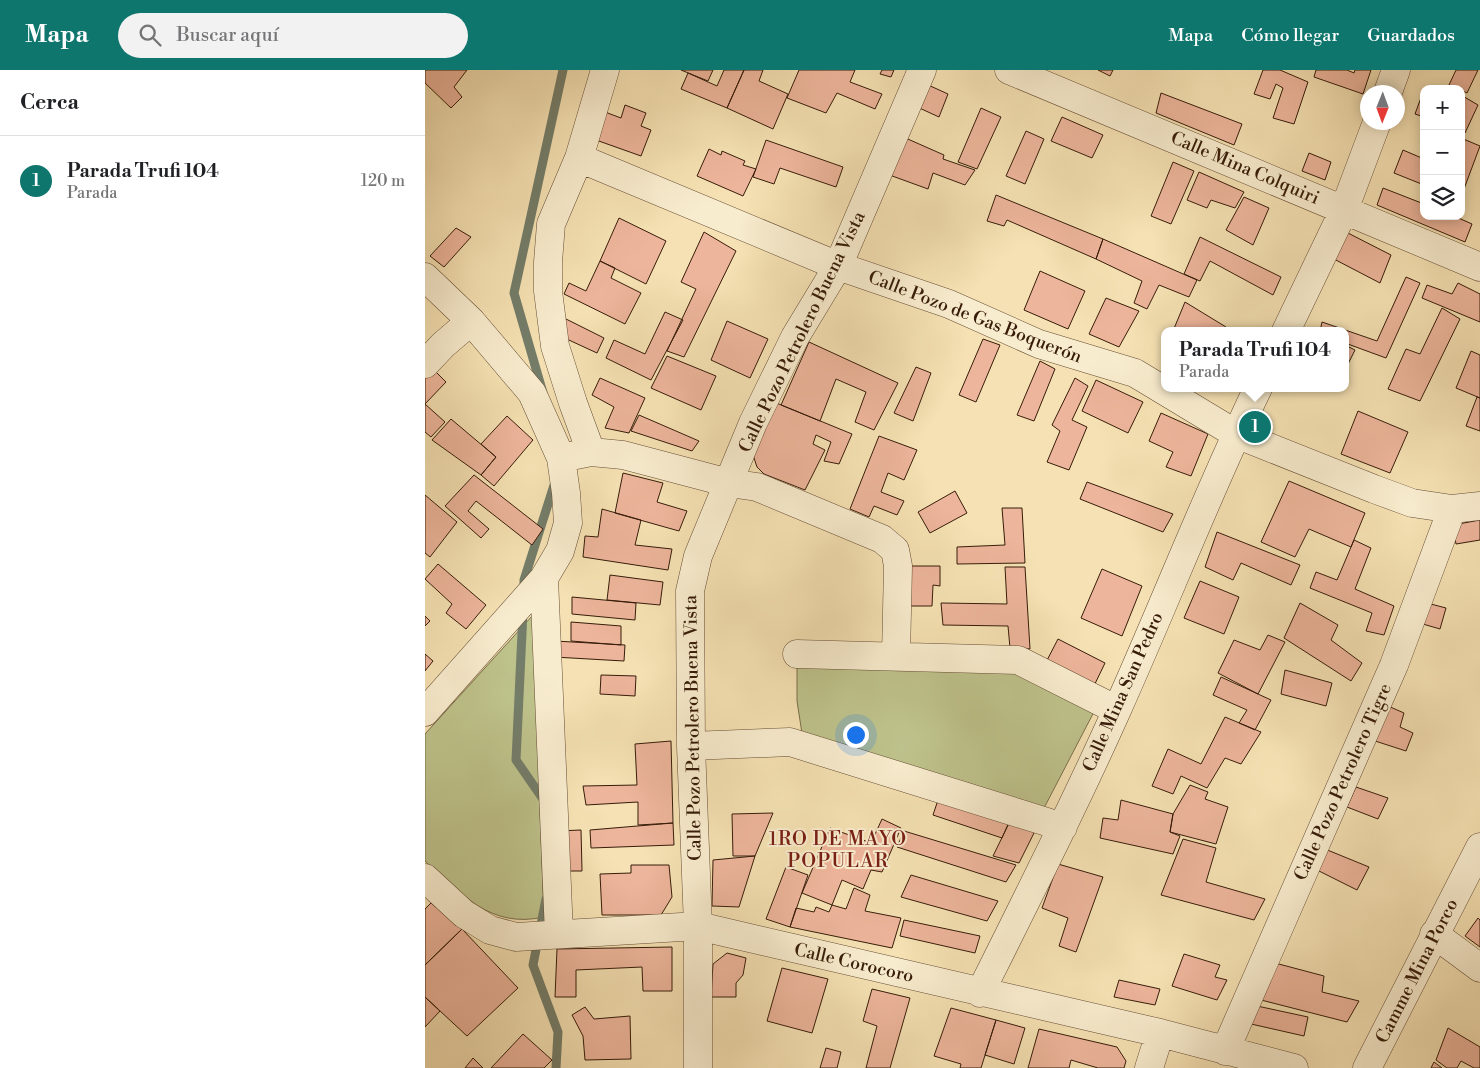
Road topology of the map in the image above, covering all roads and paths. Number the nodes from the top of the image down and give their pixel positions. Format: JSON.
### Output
{"nodes":[{"id":1,"x":605,"y":70,"type":"edge"},
{"id":2,"x":923,"y":70,"type":"edge"},
{"id":3,"x":1009,"y":70,"type":"edge"},
{"id":4,"x":1396,"y":70,"type":"edge"},
{"id":5,"x":1391,"y":85,"type":"edge"},
{"id":6,"x":1374,"y":130,"type":"edge"},
{"id":7,"x":579,"y":158,"type":"junction"},
{"id":8,"x":1344,"y":210,"type":"junction"},
{"id":9,"x":838,"y":266,"type":"junction"},
{"id":10,"x":1480,"y":267,"type":"edge"},
{"id":11,"x":425,"y":277,"type":"edge"},
{"id":12,"x":471,"y":321,"type":"junction"},
{"id":13,"x":1288,"y":327,"type":"edge"},
{"id":14,"x":425,"y":364,"type":"edge"},
{"id":15,"x":1161,"y":389,"type":"edge"},
{"id":16,"x":1166,"y":392,"type":"edge"},
{"id":17,"x":1256,"y":392,"type":"edge"},
{"id":18,"x":1236,"y":434,"type":"junction"},
{"id":19,"x":591,"y":452,"type":"junction"},
{"id":20,"x":561,"y":458,"type":"junction"},
{"id":21,"x":729,"y":483,"type":"junction"},
{"id":22,"x":1480,"y":506,"type":"edge"},
{"id":23,"x":1452,"y":509,"type":"junction"},
{"id":24,"x":544,"y":578,"type":"junction"},
{"id":25,"x":797,"y":654,"type":"dead end"},
{"id":26,"x":896,"y":656,"type":"junction"},
{"id":27,"x":1117,"y":710,"type":"junction"},
{"id":28,"x":425,"y":712,"type":"edge"},
{"id":29,"x":691,"y":746,"type":"junction"},
{"id":30,"x":1063,"y":827,"type":"junction"},
{"id":31,"x":1480,"y":847,"type":"edge"},
{"id":32,"x":425,"y":878,"type":"edge"},
{"id":33,"x":698,"y":926,"type":"junction"},
{"id":34,"x":559,"y":934,"type":"junction"},
{"id":35,"x":1434,"y":934,"type":"junction"},
{"id":36,"x":1480,"y":968,"type":"edge"},
{"id":37,"x":980,"y":993,"type":"junction"},
{"id":38,"x":1160,"y":1034,"type":"junction"},
{"id":39,"x":1225,"y":1051,"type":"junction"},
{"id":40,"x":698,"y":1068,"type":"edge"},
{"id":41,"x":1149,"y":1068,"type":"edge"},
{"id":42,"x":1294,"y":1068,"type":"edge"},
{"id":43,"x":1367,"y":1068,"type":"edge"}],
"edges":[{"from":1,"to":7,"type":"street"},
{"from":2,"to":9,"type":"street","name":"Calle Pozo Petrolero Buena Vista"},
{"from":3,"to":8,"type":"street","name":"Calle Mina Colquiri"},
{"from":4,"to":5,"type":"street"},
{"from":6,"to":8,"type":"street"},
{"from":7,"to":9,"type":"street","name":"Calle Pozo de Gas Boquerón"},
{"from":7,"to":19,"type":"street"},
{"from":8,"to":10,"type":"street","name":"Calle Mina Colquiri"},
{"from":8,"to":13,"type":"street"},
{"from":9,"to":15,"type":"street","name":"Calle Pozo de Gas Boquerón"},
{"from":9,"to":21,"type":"street","name":"Calle Pozo Petrolero Buena Vista"},
{"from":11,"to":12,"type":"street"},
{"from":12,"to":14,"type":"street"},
{"from":12,"to":20,"type":"street"},
{"from":16,"to":18,"type":"street","name":"Calle Pozo de Gas Boquerón"},
{"from":17,"to":18,"type":"street","name":"Calle Mina San Pedro"},
{"from":18,"to":23,"type":"street","name":"Calle Pozo de Gas Boquerón"},
{"from":18,"to":27,"type":"street","name":"Calle Mina San Pedro"},
{"from":19,"to":20,"type":"street"},
{"from":19,"to":21,"type":"street"},
{"from":20,"to":24,"type":"street"},
{"from":21,"to":26,"type":"street"},
{"from":21,"to":29,"type":"street","name":"Calle Pozo Petrolero Buena Vista"},
{"from":22,"to":23,"type":"street","name":"Calle Pozo de Gas Boquerón"},
{"from":23,"to":39,"type":"street","name":"Calle Pozo Petrolero Tigre"},
{"from":24,"to":28,"type":"street"},
{"from":24,"to":34,"type":"street"},
{"from":25,"to":26,"type":"street"},
{"from":26,"to":27,"type":"street"},
{"from":27,"to":30,"type":"street","name":"Calle Mina San Pedro"},
{"from":29,"to":30,"type":"street"},
{"from":29,"to":33,"type":"street","name":"Calle Pozo Petrolero Buena Vista"},
{"from":30,"to":37,"type":"street","name":"Calle Mina San Pedro"},
{"from":31,"to":35,"type":"street","name":"Camme Mina Porco"},
{"from":32,"to":34,"type":"street","name":"Calle Corocoro"},
{"from":33,"to":34,"type":"street","name":"Calle Corocoro"},
{"from":33,"to":37,"type":"street","name":"Calle Corocoro"},
{"from":33,"to":40,"type":"street","name":"Calle Pozo Petrolero Buena Vista"},
{"from":35,"to":36,"type":"street"},
{"from":35,"to":43,"type":"street","name":"Camme Mina Porco"},
{"from":37,"to":38,"type":"street","name":"Calle Corocoro"},
{"from":38,"to":39,"type":"street","name":"Calle Corocoro"},
{"from":38,"to":41,"type":"street"},
{"from":39,"to":42,"type":"street","name":"Calle Corocoro"}]}
